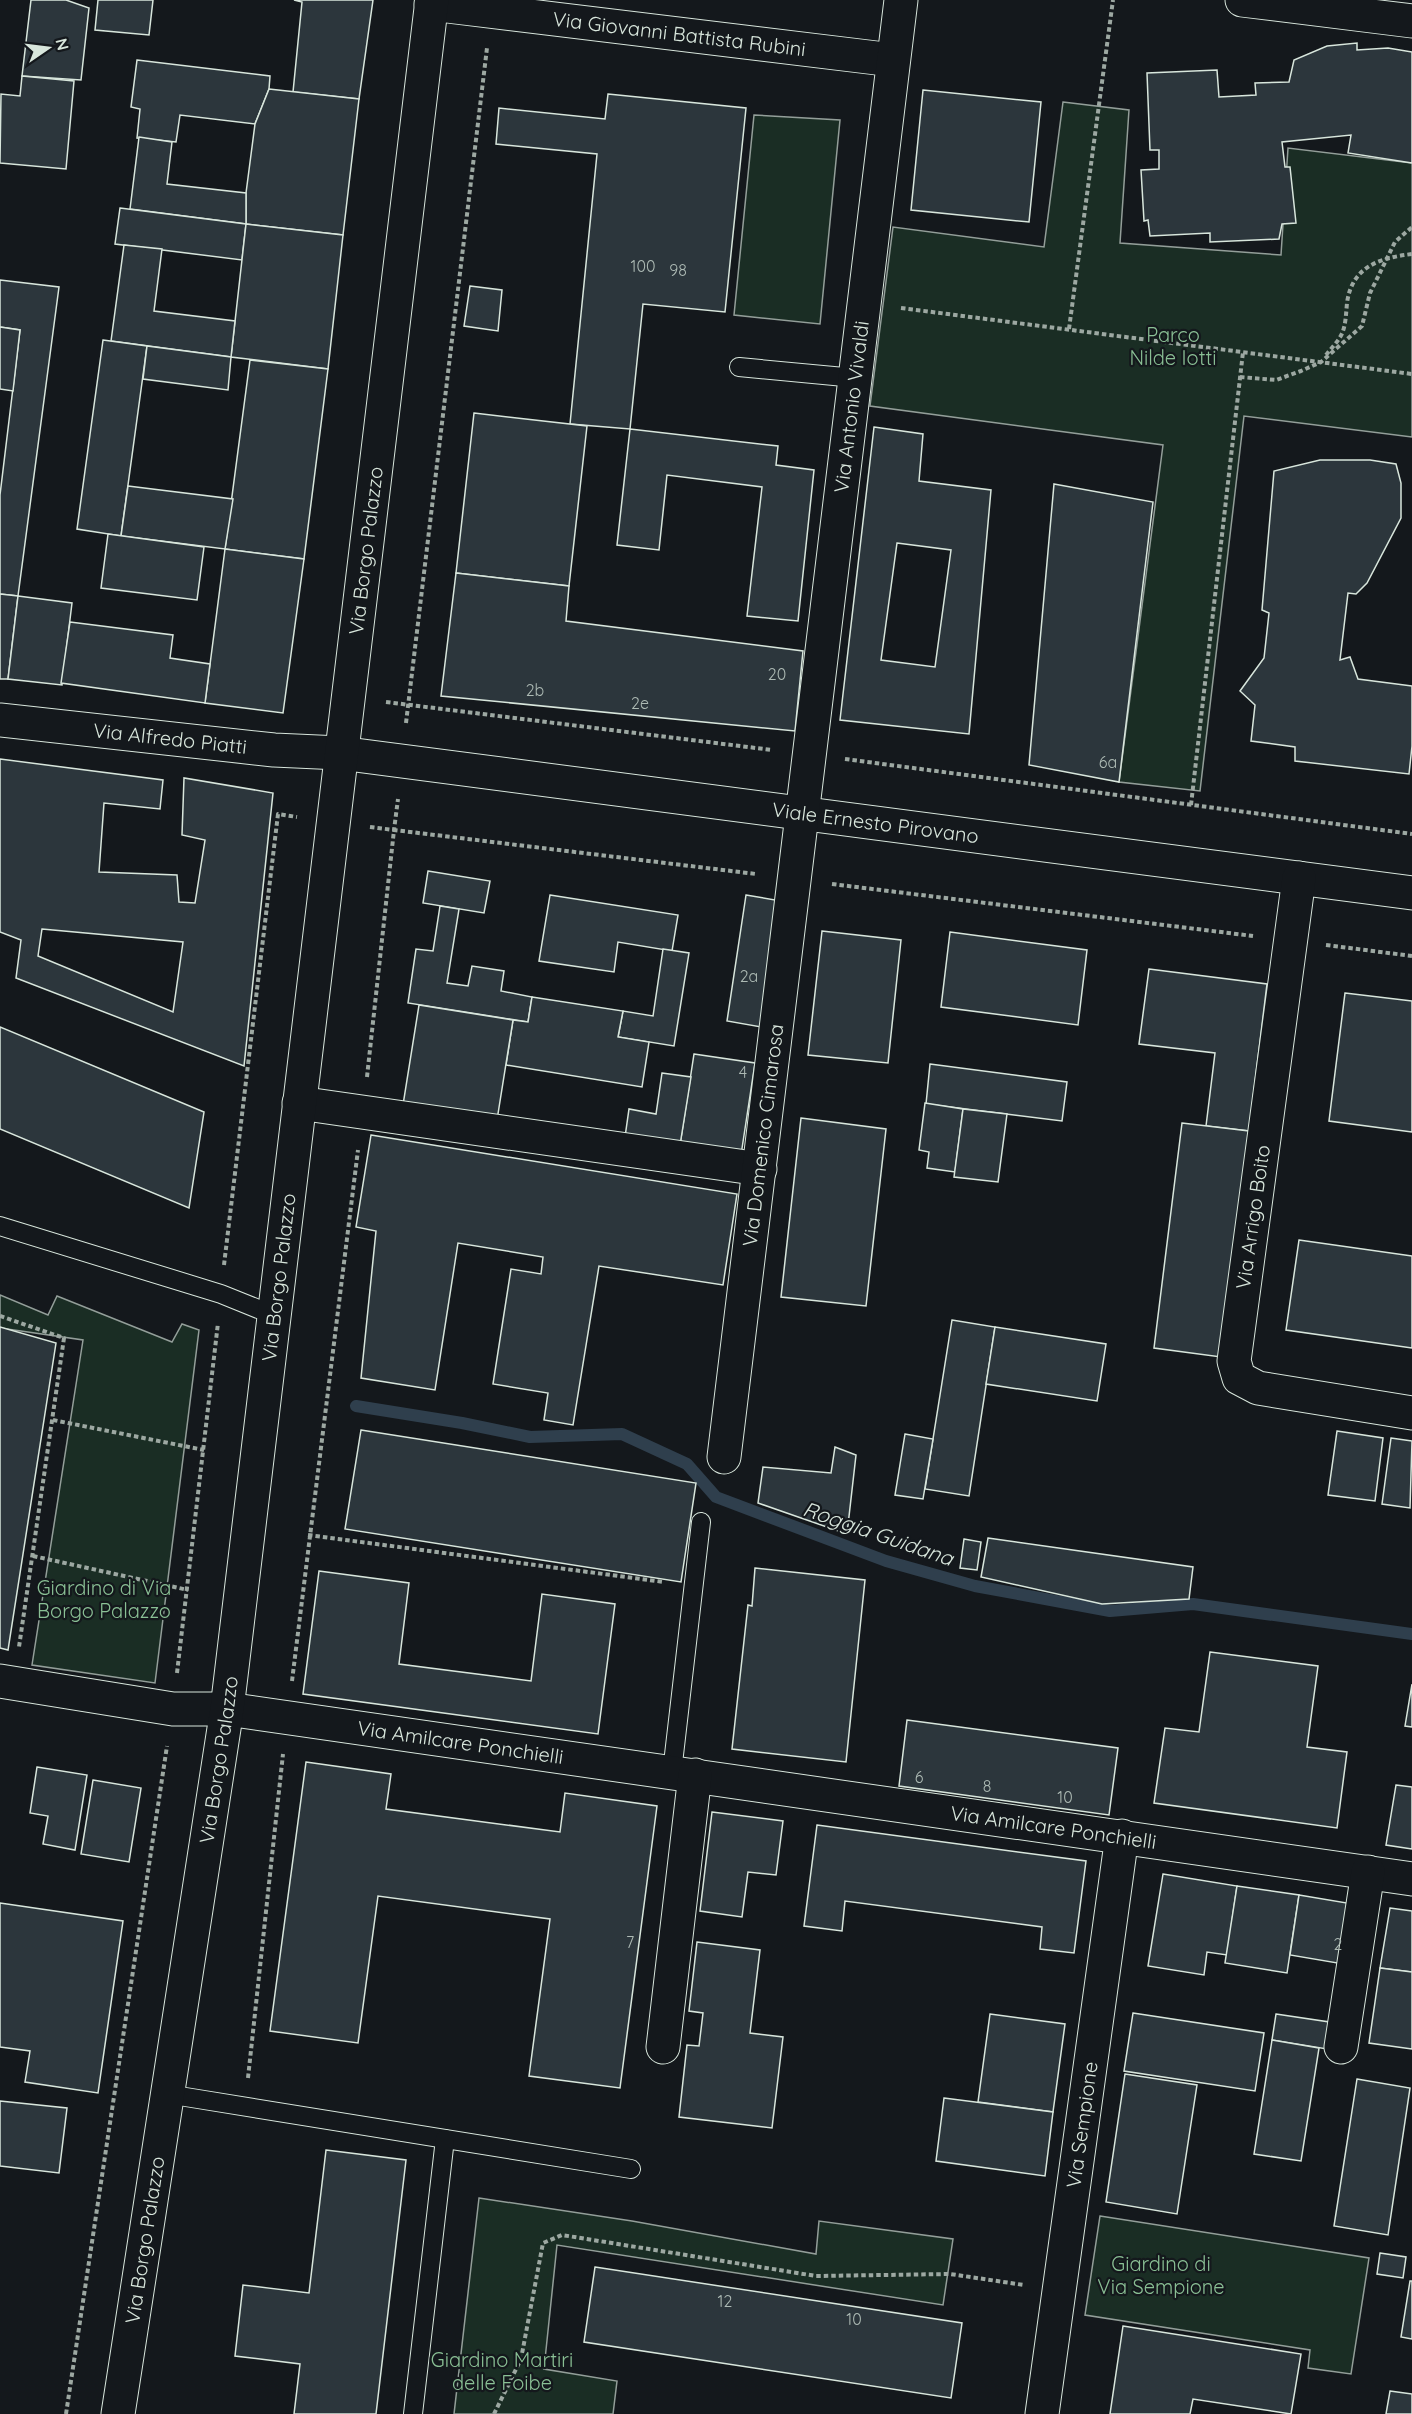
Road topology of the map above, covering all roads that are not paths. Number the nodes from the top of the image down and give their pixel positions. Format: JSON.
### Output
{"nodes":[{"id":1,"x":901,"y":0,"type":"edge"},
{"id":2,"x":1242,"y":0,"type":"edge"},
{"id":3,"x":431,"y":2,"type":"edge"},
{"id":4,"x":1412,"y":21,"type":"edge"},
{"id":5,"x":893,"y":60,"type":"junction"},
{"id":6,"x":739,"y":366,"type":"dead end"},
{"id":7,"x":855,"y":378,"type":"junction"},
{"id":8,"x":0,"y":720,"type":"edge"},
{"id":9,"x":340,"y":753,"type":"junction"},
{"id":10,"x":804,"y":814,"type":"junction"},
{"id":11,"x":1299,"y":878,"type":"junction"},
{"id":12,"x":1412,"y":893,"type":"edge"},
{"id":13,"x":299,"y":1103,"type":"junction"},
{"id":14,"x":760,"y":1169,"type":"junction"},
{"id":15,"x":0,"y":1226,"type":"edge"},
{"id":16,"x":273,"y":1315,"type":"junction"},
{"id":17,"x":1412,"y":1413,"type":"edge"},
{"id":18,"x":724,"y":1457,"type":"dead end"},
{"id":19,"x":700,"y":1522,"type":"dead end"},
{"id":20,"x":7,"y":1682,"type":"edge"},
{"id":21,"x":226,"y":1708,"type":"junction"},
{"id":22,"x":683,"y":1773,"type":"junction"},
{"id":23,"x":1122,"y":1836,"type":"junction"},
{"id":24,"x":1368,"y":1872,"type":"junction"},
{"id":25,"x":1412,"y":1878,"type":"edge"},
{"id":26,"x":663,"y":2047,"type":"dead end"},
{"id":27,"x":1341,"y":2047,"type":"dead end"},
{"id":28,"x":167,"y":2094,"type":"junction"},
{"id":29,"x":445,"y":2139,"type":"junction"},
{"id":30,"x":631,"y":2169,"type":"dead end"},
{"id":31,"x":118,"y":2414,"type":"edge"},
{"id":32,"x":413,"y":2414,"type":"edge"},
{"id":33,"x":1042,"y":2414,"type":"edge"}],
"edges":[{"from":1,"to":5,"type":"street","name":"Via Antonio Vivaldi"},
{"from":2,"to":4,"type":"street"},
{"from":3,"to":5,"type":"street","name":"Via Giovanni Battista Rubini"},
{"from":3,"to":9,"type":"street","name":"Via Borgo Palazzo"},
{"from":5,"to":7,"type":"street","name":"Via Antonio Vivaldi"},
{"from":6,"to":7,"type":"lane"},
{"from":7,"to":10,"type":"street","name":"Via Antonio Vivaldi"},
{"from":8,"to":9,"type":"street","name":"Via Alfredo Piatti"},
{"from":9,"to":10,"type":"street","name":"Viale Ernesto Pirovano"},
{"from":9,"to":13,"type":"street","name":"Via Borgo Palazzo"},
{"from":10,"to":11,"type":"street","name":"Viale Ernesto Pirovano"},
{"from":10,"to":14,"type":"street","name":"Via Domenico Cimarosa"},
{"from":11,"to":12,"type":"street","name":"Viale Ernesto Pirovano"},
{"from":11,"to":17,"type":"street","name":"Via Arrigo Boito"},
{"from":13,"to":14,"type":"street"},
{"from":13,"to":16,"type":"street","name":"Via Borgo Palazzo"},
{"from":14,"to":18,"type":"street","name":"Via Domenico Cimarosa"},
{"from":15,"to":16,"type":"lane"},
{"from":16,"to":21,"type":"street","name":"Via Borgo Palazzo"},
{"from":19,"to":22,"type":"lane"},
{"from":20,"to":21,"type":"street","name":"Via Amilcare Ponchielli"},
{"from":21,"to":22,"type":"street","name":"Via Amilcare Ponchielli"},
{"from":21,"to":28,"type":"street","name":"Via Borgo Palazzo"},
{"from":22,"to":23,"type":"street","name":"Via Amilcare Ponchielli"},
{"from":22,"to":26,"type":"street"},
{"from":23,"to":24,"type":"street","name":"Via Amilcare Ponchielli"},
{"from":23,"to":33,"type":"street","name":"Via Sempione"},
{"from":24,"to":25,"type":"street","name":"Via Amilcare Ponchielli"},
{"from":24,"to":27,"type":"street"},
{"from":28,"to":29,"type":"lane"},
{"from":28,"to":31,"type":"street","name":"Via Borgo Palazzo"},
{"from":29,"to":30,"type":"lane"},
{"from":29,"to":32,"type":"lane"}]}
